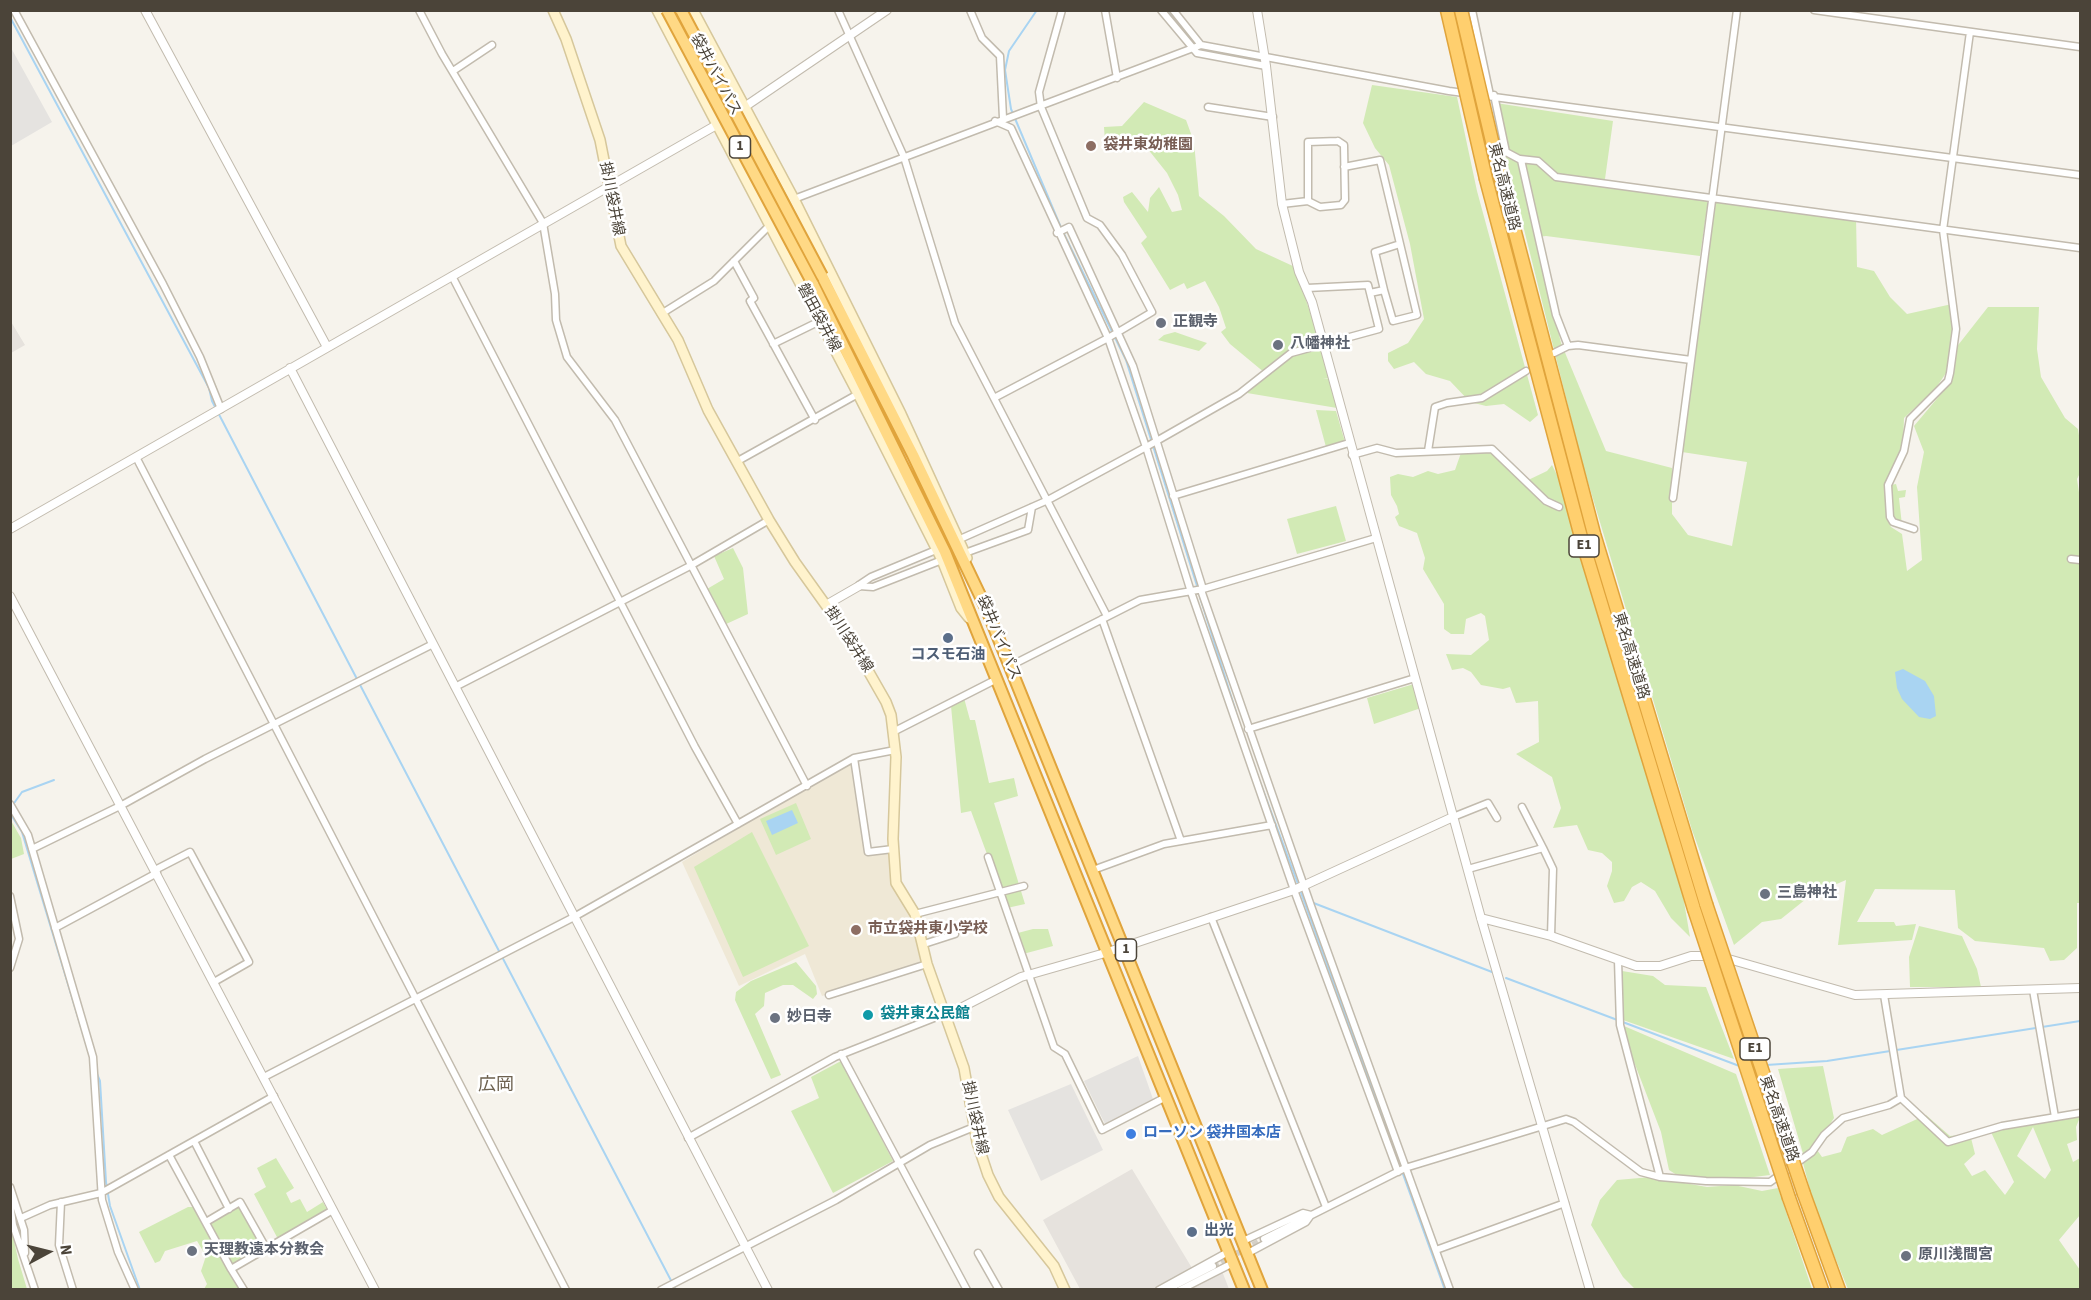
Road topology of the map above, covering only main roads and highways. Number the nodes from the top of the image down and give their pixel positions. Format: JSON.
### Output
{"nodes":[{"id":1,"x":553,"y":10,"type":"edge"},
{"id":2,"x":657,"y":10,"type":"edge"},
{"id":3,"x":667,"y":10,"type":"edge"},
{"id":4,"x":681,"y":10,"type":"edge"},
{"id":5,"x":693,"y":10,"type":"edge"},
{"id":6,"x":1447,"y":10,"type":"edge"},
{"id":7,"x":1461,"y":10,"type":"edge"},
{"id":8,"x":987,"y":612,"type":"junction"},
{"id":9,"x":976,"y":627,"type":"junction"},
{"id":10,"x":1065,"y":1290,"type":"edge"},
{"id":11,"x":1244,"y":1290,"type":"edge"},
{"id":12,"x":1262,"y":1290,"type":"edge"},
{"id":13,"x":1822,"y":1290,"type":"edge"},
{"id":14,"x":1839,"y":1290,"type":"edge"}],
"edges":[{"from":1,"to":10,"type":"main road","name":"掛川袋井線"},
{"from":2,"to":9,"type":"main road","name":"磐田袋井線"},
{"from":3,"to":9,"type":"highway","name":"袋井バイパス","number":"1","bridge":true},
{"from":4,"to":8,"type":"highway","name":"袋井バイパス","number":"1","bridge":true},
{"from":5,"to":8,"type":"main road","name":"磐田袋井線"},
{"from":6,"to":13,"type":"highway","name":"東名高速道路","number":"E1","bridge":true},
{"from":7,"to":14,"type":"highway","name":"東名高速道路","number":"E1","bridge":true},
{"from":8,"to":12,"type":"highway","name":"袋井バイパス","number":"1"},
{"from":9,"to":11,"type":"highway","name":"袋井バイパス","number":"1"}]}
